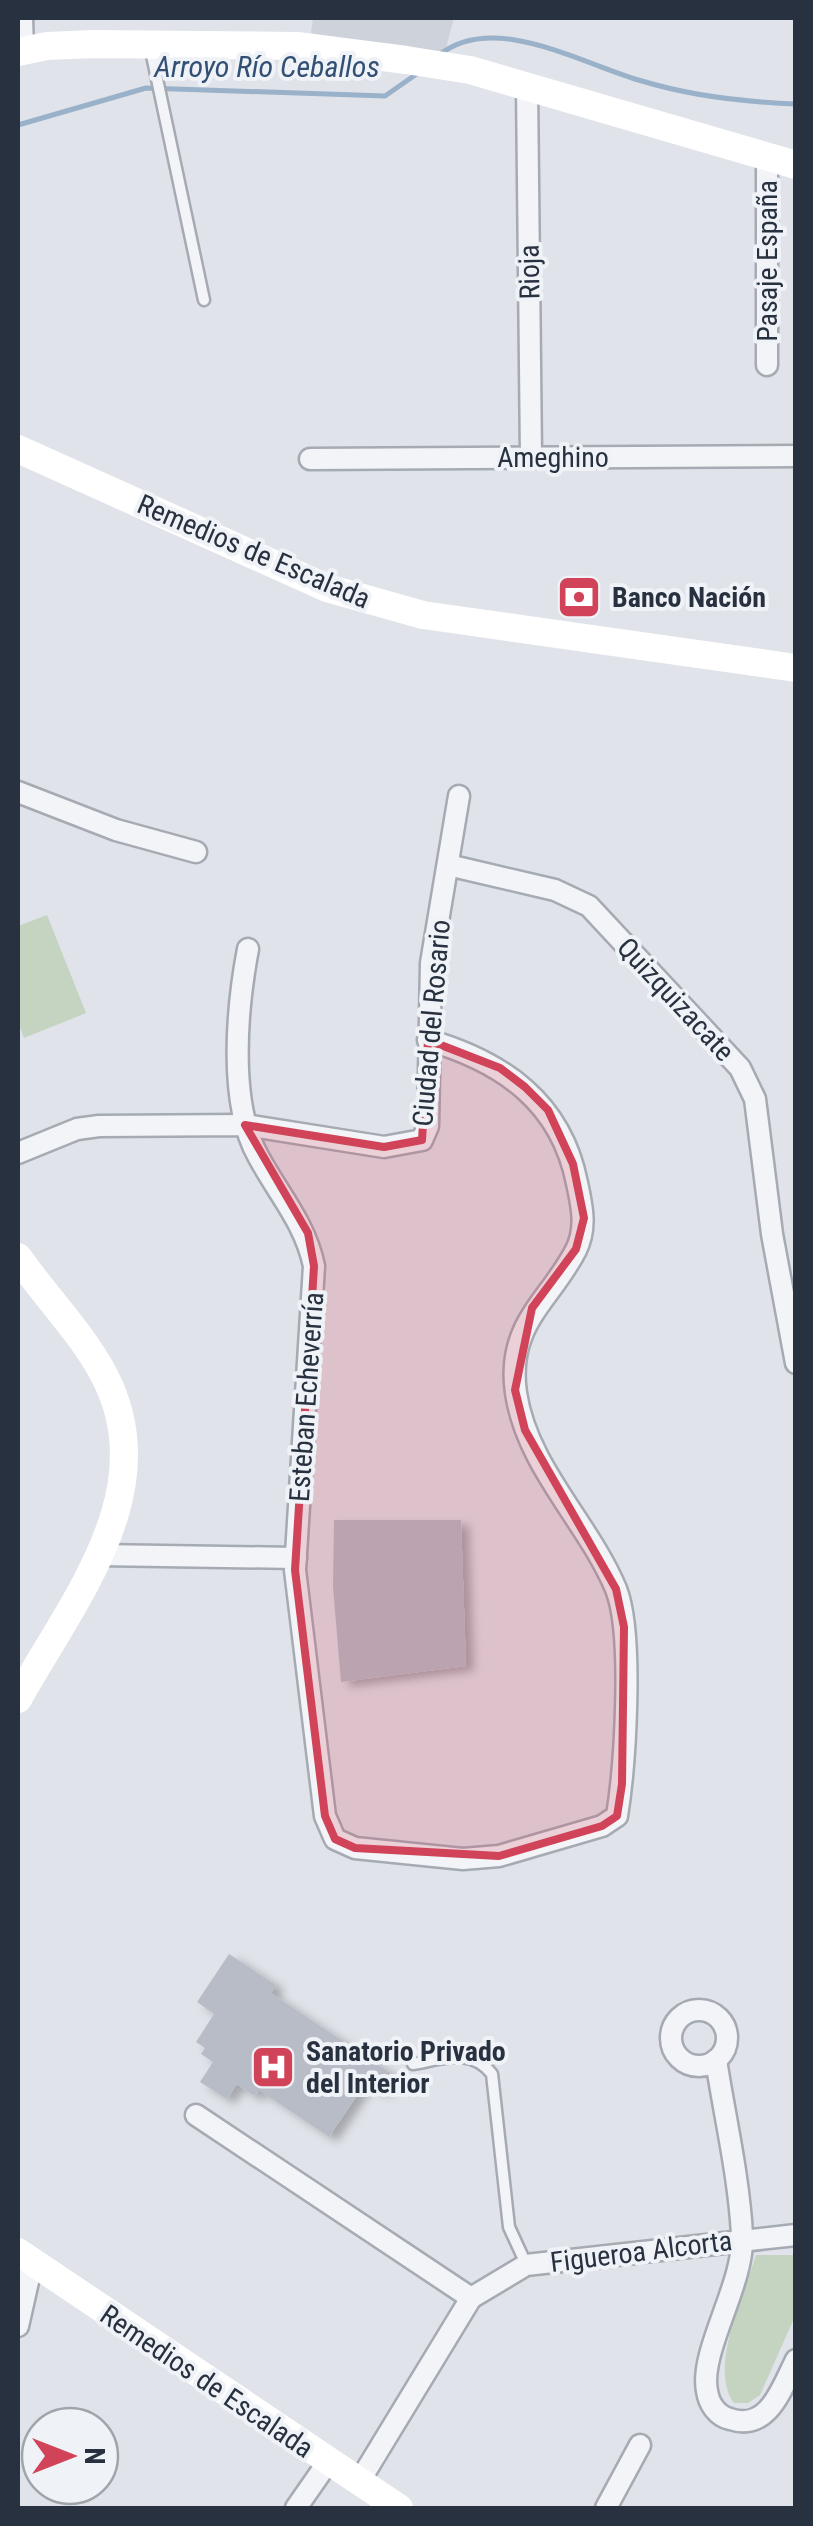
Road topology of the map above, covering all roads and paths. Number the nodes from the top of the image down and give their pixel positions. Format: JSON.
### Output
{"nodes":[{"id":1,"x":22,"y":18,"type":"edge"},
{"id":2,"x":20,"y":51,"type":"edge"},
{"id":3,"x":152,"y":54,"type":"junction"},
{"id":4,"x":527,"y":87,"type":"junction"},
{"id":5,"x":767,"y":158,"type":"junction"},
{"id":6,"x":796,"y":166,"type":"edge"},
{"id":7,"x":204,"y":300,"type":"dead end"},
{"id":8,"x":767,"y":365,"type":"dead end"},
{"id":9,"x":18,"y":449,"type":"edge"},
{"id":10,"x":796,"y":456,"type":"edge"},
{"id":11,"x":531,"y":457,"type":"junction"},
{"id":12,"x":310,"y":458,"type":"dead end"},
{"id":13,"x":796,"y":668,"type":"edge"},
{"id":14,"x":18,"y":792,"type":"edge"},
{"id":15,"x":460,"y":796,"type":"dead end"},
{"id":16,"x":196,"y":852,"type":"dead end"},
{"id":17,"x":448,"y":865,"type":"junction"},
{"id":18,"x":248,"y":949,"type":"dead end"},
{"id":19,"x":428,"y":1040,"type":"junction"},
{"id":20,"x":246,"y":1124,"type":"junction"},
{"id":21,"x":18,"y":1153,"type":"edge"},
{"id":22,"x":18,"y":1257,"type":"edge"},
{"id":23,"x":796,"y":1363,"type":"edge"},
{"id":24,"x":99,"y":1554,"type":"junction"},
{"id":25,"x":296,"y":1558,"type":"junction"},
{"id":26,"x":18,"y":1698,"type":"edge"},
{"id":27,"x":716,"y":2060,"type":"dead end"},
{"id":28,"x":412,"y":2064,"type":"dead end"},
{"id":29,"x":196,"y":2115,"type":"dead end"},
{"id":30,"x":796,"y":2235,"type":"edge"},
{"id":31,"x":743,"y":2238,"type":"junction"},
{"id":32,"x":25,"y":2258,"type":"edge"},
{"id":33,"x":526,"y":2265,"type":"junction"},
{"id":34,"x":470,"y":2298,"type":"junction"},
{"id":35,"x":18,"y":2326,"type":"edge"},
{"id":36,"x":796,"y":2360,"type":"edge"},
{"id":37,"x":640,"y":2445,"type":"dead end"},
{"id":38,"x":328,"y":2462,"type":"junction"},
{"id":39,"x":359,"y":2482,"type":"junction"},
{"id":40,"x":296,"y":2508,"type":"edge"},
{"id":41,"x":398,"y":2508,"type":"edge"},
{"id":42,"x":606,"y":2508,"type":"edge"}],
"edges":[{"from":1,"to":2,"type":"street"},
{"from":2,"to":3,"type":"main road"},
{"from":3,"to":4,"type":"main road"},
{"from":3,"to":7,"type":"lane"},
{"from":4,"to":5,"type":"main road"},
{"from":4,"to":11,"type":"street","name":"Rioja"},
{"from":5,"to":6,"type":"main road"},
{"from":5,"to":8,"type":"street","name":"Pasaje España"},
{"from":9,"to":13,"type":"main road","name":"Remedios de Escalada"},
{"from":10,"to":11,"type":"street","name":"Ameghino"},
{"from":11,"to":12,"type":"street","name":"Ameghino"},
{"from":14,"to":16,"type":"street"},
{"from":15,"to":17,"type":"street","name":"Ciudad del Rosario"},
{"from":17,"to":19,"type":"street","name":"Ciudad del Rosario"},
{"from":17,"to":23,"type":"street","name":"Quizquizacate"},
{"from":18,"to":20,"type":"street","name":"Esteban Echeverría"},
{"from":19,"to":20,"type":"street","name":"Ciudad del Rosario"},
{"from":19,"to":25,"type":"street","name":"Esteban Echeverría"},
{"from":20,"to":21,"type":"street","name":"Ciudad del Rosario"},
{"from":20,"to":25,"type":"street","name":"Esteban Echeverría"},
{"from":22,"to":24,"type":"main road"},
{"from":24,"to":25,"type":"street"},
{"from":24,"to":26,"type":"main road"},
{"from":27,"to":31,"type":"street"},
{"from":28,"to":33,"type":"lane"},
{"from":29,"to":34,"type":"street"},
{"from":30,"to":31,"type":"street","name":"Figueroa Alcorta"},
{"from":31,"to":33,"type":"street","name":"Figueroa Alcorta"},
{"from":31,"to":36,"type":"street"},
{"from":32,"to":35,"type":"street"},
{"from":32,"to":38,"type":"main road","name":"Remedios de Escalada"},
{"from":33,"to":34,"type":"street","name":"Figueroa Alcorta"},
{"from":34,"to":39,"type":"street","name":"Figueroa Alcorta"},
{"from":37,"to":42,"type":"street"},
{"from":38,"to":39,"type":"main road","name":"Remedios de Escalada"},
{"from":38,"to":40,"type":"street"},
{"from":39,"to":41,"type":"main road","name":"Remedios de Escalada"}]}
